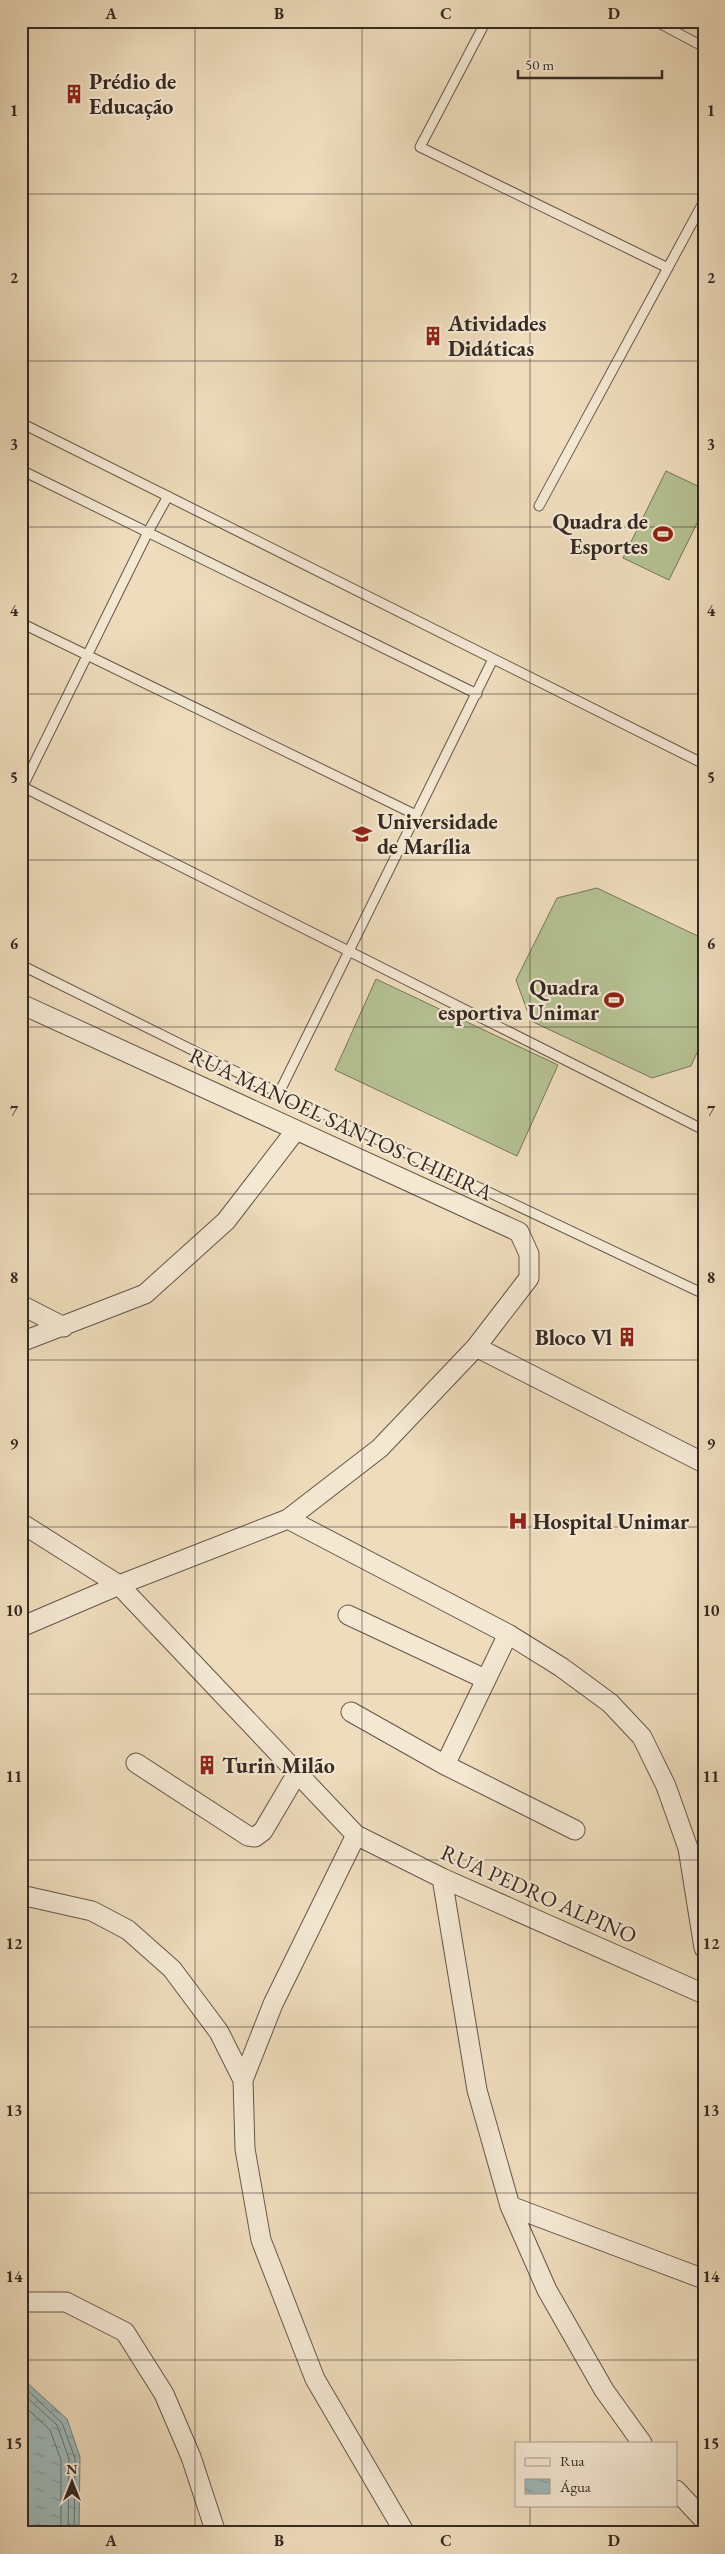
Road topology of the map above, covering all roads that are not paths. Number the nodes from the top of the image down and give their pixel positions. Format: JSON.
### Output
{"nodes":[{"id":1,"x":486,"y":21,"type":"edge"},
{"id":2,"x":655,"y":21,"type":"edge"},
{"id":3,"x":704,"y":46,"type":"edge"},
{"id":4,"x":704,"y":201,"type":"edge"},
{"id":5,"x":668,"y":268,"type":"junction"},
{"id":6,"x":21,"y":423,"type":"edge"},
{"id":7,"x":21,"y":470,"type":"edge"},
{"id":8,"x":168,"y":496,"type":"junction"},
{"id":9,"x":539,"y":506,"type":"dead end"},
{"id":10,"x":148,"y":532,"type":"junction"},
{"id":11,"x":21,"y":623,"type":"edge"},
{"id":12,"x":88,"y":655,"type":"junction"},
{"id":13,"x":494,"y":659,"type":"junction"},
{"id":14,"x":477,"y":694,"type":"junction"},
{"id":15,"x":704,"y":764,"type":"edge"},
{"id":16,"x":22,"y":788,"type":"edge"},
{"id":17,"x":416,"y":815,"type":"junction"},
{"id":18,"x":349,"y":950,"type":"junction"},
{"id":19,"x":21,"y":965,"type":"edge"},
{"id":20,"x":21,"y":1004,"type":"edge"},
{"id":21,"x":279,"y":1093,"type":"junction"},
{"id":22,"x":296,"y":1130,"type":"junction"},
{"id":23,"x":704,"y":1130,"type":"edge"},
{"id":24,"x":704,"y":1294,"type":"edge"},
{"id":25,"x":21,"y":1305,"type":"edge"},
{"id":26,"x":64,"y":1327,"type":"junction"},
{"id":27,"x":21,"y":1342,"type":"edge"},
{"id":28,"x":476,"y":1347,"type":"junction"},
{"id":29,"x":704,"y":1463,"type":"edge"},
{"id":30,"x":288,"y":1519,"type":"junction"},
{"id":31,"x":21,"y":1523,"type":"edge"},
{"id":32,"x":119,"y":1585,"type":"junction"},
{"id":33,"x":348,"y":1615,"type":"dead end"},
{"id":34,"x":21,"y":1627,"type":"edge"},
{"id":35,"x":508,"y":1634,"type":"junction"},
{"id":36,"x":485,"y":1679,"type":"junction"},
{"id":37,"x":351,"y":1712,"type":"dead end"},
{"id":38,"x":136,"y":1763,"type":"dead end"},
{"id":39,"x":445,"y":1764,"type":"junction"},
{"id":40,"x":296,"y":1775,"type":"junction"},
{"id":41,"x":575,"y":1830,"type":"dead end"},
{"id":42,"x":356,"y":1835,"type":"junction"},
{"id":43,"x":442,"y":1878,"type":"junction"},
{"id":44,"x":21,"y":1895,"type":"edge"},
{"id":45,"x":704,"y":1948,"type":"edge"},
{"id":46,"x":704,"y":1994,"type":"edge"},
{"id":47,"x":243,"y":2080,"type":"junction"},
{"id":48,"x":510,"y":2206,"type":"junction"},
{"id":49,"x":704,"y":2279,"type":"edge"},
{"id":50,"x":21,"y":2302,"type":"edge"},
{"id":51,"x":641,"y":2442,"type":"edge"},
{"id":52,"x":678,"y":2492,"type":"edge"},
{"id":53,"x":704,"y":2520,"type":"edge"},
{"id":54,"x":216,"y":2533,"type":"edge"},
{"id":55,"x":405,"y":2533,"type":"edge"}],
"edges":[{"from":1,"to":5,"type":"lane"},
{"from":2,"to":3,"type":"lane"},
{"from":4,"to":5,"type":"lane"},
{"from":5,"to":9,"type":"lane"},
{"from":6,"to":8,"type":"lane"},
{"from":7,"to":10,"type":"lane"},
{"from":8,"to":10,"type":"lane"},
{"from":8,"to":13,"type":"lane"},
{"from":10,"to":12,"type":"lane"},
{"from":10,"to":14,"type":"lane"},
{"from":11,"to":12,"type":"lane"},
{"from":12,"to":16,"type":"lane"},
{"from":12,"to":17,"type":"lane"},
{"from":13,"to":14,"type":"lane"},
{"from":13,"to":15,"type":"lane"},
{"from":14,"to":17,"type":"lane"},
{"from":16,"to":18,"type":"lane"},
{"from":17,"to":18,"type":"lane"},
{"from":18,"to":21,"type":"lane"},
{"from":18,"to":23,"type":"lane"},
{"from":19,"to":21,"type":"lane"},
{"from":20,"to":22,"type":"street","name":"RUA MANOEL SANTOS CHIEIRA"},
{"from":21,"to":24,"type":"lane"},
{"from":22,"to":26,"type":"street"},
{"from":22,"to":28,"type":"street","name":"RUA MANOEL SANTOS CHIEIRA"},
{"from":25,"to":26,"type":"street"},
{"from":26,"to":27,"type":"street"},
{"from":28,"to":29,"type":"street"},
{"from":28,"to":30,"type":"street","name":"RUA MANOEL SANTOS CHIEIRA"},
{"from":30,"to":32,"type":"street","name":"RUA MANOEL SANTOS CHIEIRA"},
{"from":30,"to":35,"type":"street"},
{"from":31,"to":32,"type":"street","name":"RUA PEDRO ALPINO"},
{"from":32,"to":34,"type":"street","name":"RUA MANOEL SANTOS CHIEIRA"},
{"from":32,"to":40,"type":"street","name":"RUA PEDRO ALPINO"},
{"from":33,"to":36,"type":"street"},
{"from":35,"to":36,"type":"street"},
{"from":35,"to":45,"type":"street"},
{"from":36,"to":39,"type":"street"},
{"from":37,"to":39,"type":"street"},
{"from":38,"to":40,"type":"street"},
{"from":39,"to":41,"type":"street"},
{"from":40,"to":42,"type":"street","name":"RUA PEDRO ALPINO"},
{"from":42,"to":43,"type":"street","name":"RUA PEDRO ALPINO"},
{"from":42,"to":47,"type":"street"},
{"from":43,"to":46,"type":"street","name":"RUA PEDRO ALPINO"},
{"from":43,"to":48,"type":"street"},
{"from":44,"to":47,"type":"street"},
{"from":47,"to":55,"type":"street"},
{"from":48,"to":49,"type":"street"},
{"from":48,"to":51,"type":"street"},
{"from":50,"to":54,"type":"street"},
{"from":52,"to":53,"type":"street"}]}
